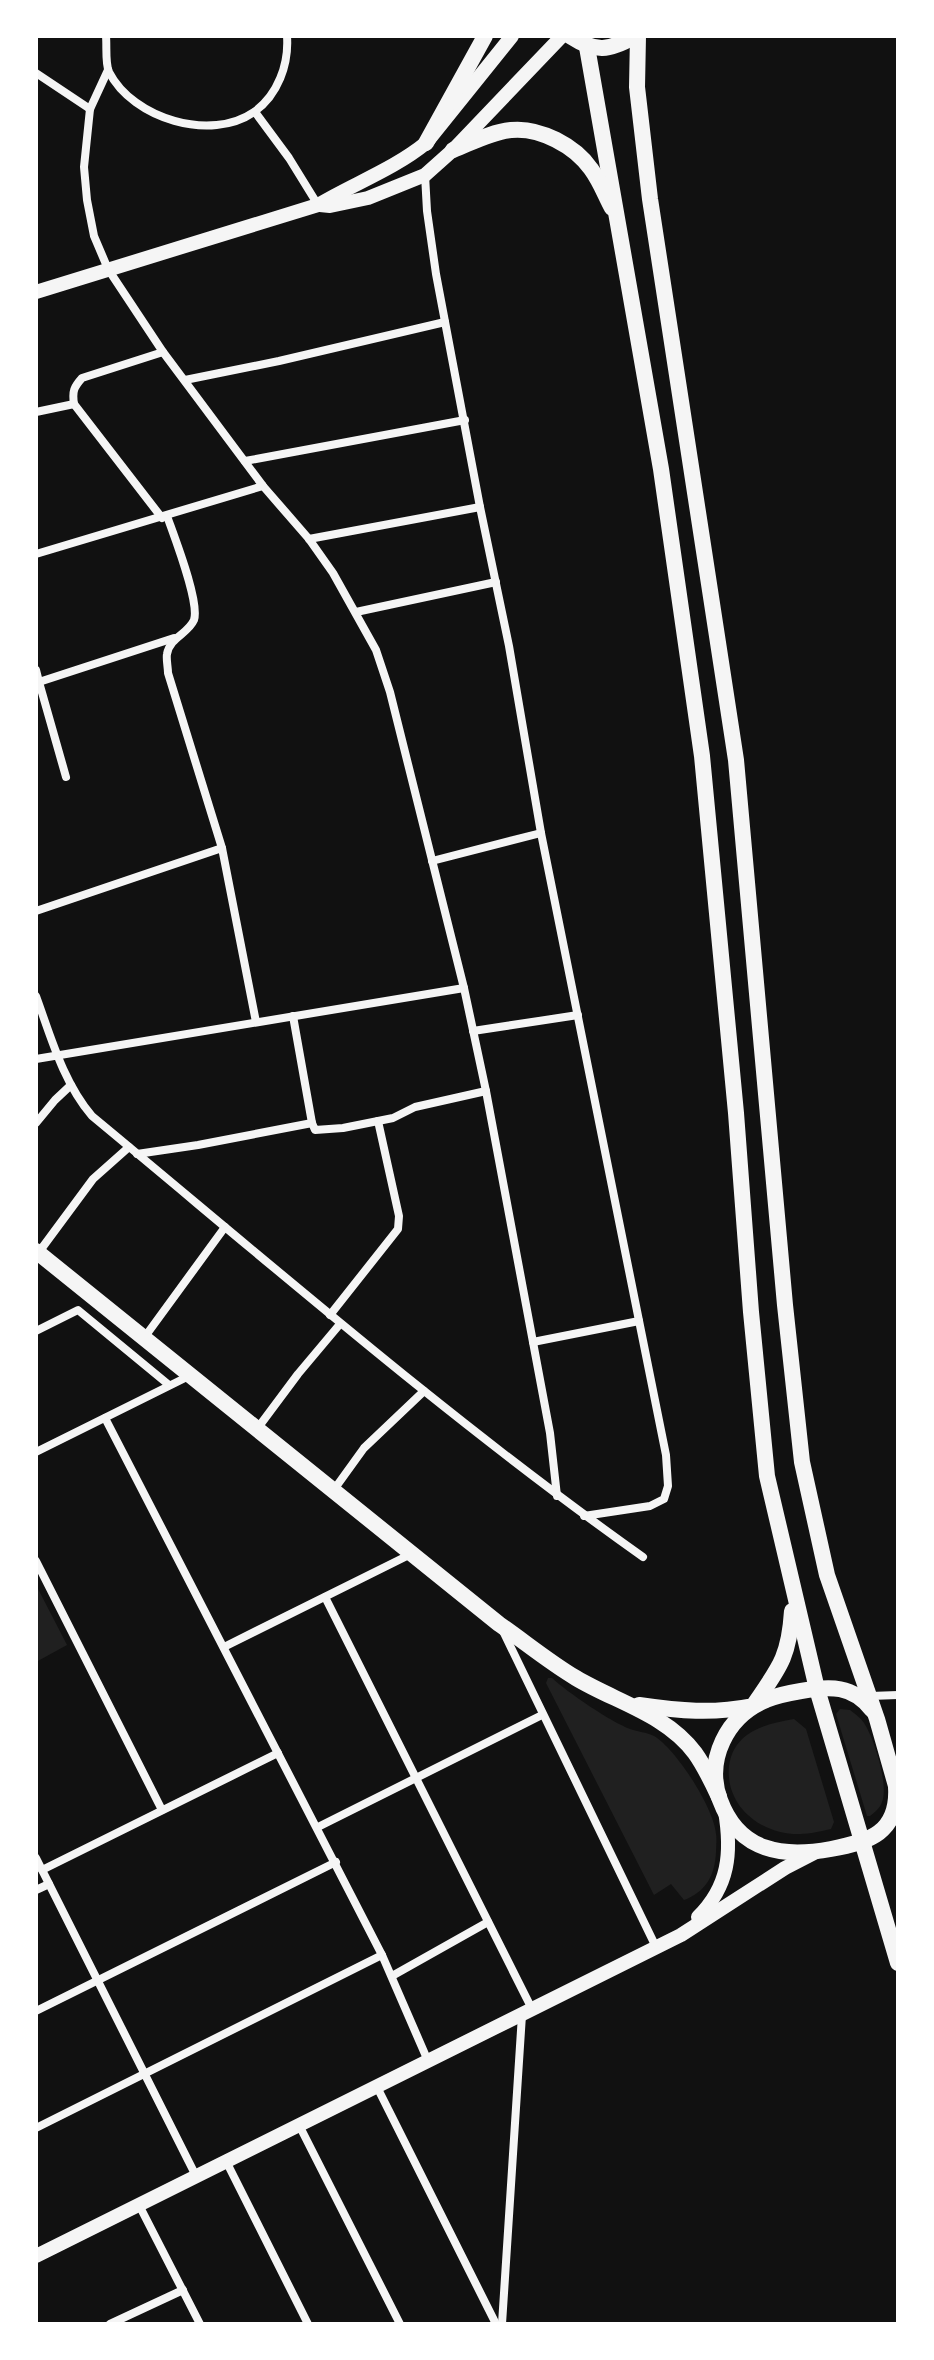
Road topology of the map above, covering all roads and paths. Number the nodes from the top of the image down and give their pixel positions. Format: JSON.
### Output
{"nodes":[{"id":1,"x":106,"y":36,"type":"edge"},
{"id":2,"x":287,"y":36,"type":"edge"},
{"id":3,"x":485,"y":36,"type":"edge"},
{"id":4,"x":512,"y":36,"type":"edge"},
{"id":5,"x":562,"y":36,"type":"edge"},
{"id":6,"x":570,"y":36,"type":"edge"},
{"id":7,"x":637,"y":36,"type":"edge"},
{"id":8,"x":587,"y":47,"type":"junction"},
{"id":9,"x":108,"y":70,"type":"junction"},
{"id":10,"x":36,"y":73,"type":"edge"},
{"id":11,"x":90,"y":109,"type":"junction"},
{"id":12,"x":255,"y":112,"type":"junction"},
{"id":13,"x":426,"y":143,"type":"junction"},
{"id":14,"x":453,"y":150,"type":"junction"},
{"id":15,"x":425,"y":175,"type":"junction"},
{"id":16,"x":319,"y":205,"type":"junction"},
{"id":17,"x":619,"y":221,"type":"junction"},
{"id":18,"x":108,"y":269,"type":"junction"},
{"id":19,"x":36,"y":292,"type":"edge"},
{"id":20,"x":445,"y":322,"type":"junction"},
{"id":21,"x":163,"y":352,"type":"junction"},
{"id":22,"x":185,"y":380,"type":"junction"},
{"id":23,"x":74,"y":404,"type":"junction"},
{"id":24,"x":36,"y":412,"type":"edge"},
{"id":25,"x":465,"y":420,"type":"junction"},
{"id":26,"x":245,"y":461,"type":"junction"},
{"id":27,"x":263,"y":486,"type":"junction"},
{"id":28,"x":480,"y":507,"type":"junction"},
{"id":29,"x":164,"y":517,"type":"junction"},
{"id":30,"x":309,"y":539,"type":"junction"},
{"id":31,"x":36,"y":554,"type":"edge"},
{"id":32,"x":496,"y":582,"type":"junction"},
{"id":33,"x":356,"y":612,"type":"junction"},
{"id":34,"x":174,"y":638,"type":"junction"},
{"id":35,"x":36,"y":670,"type":"edge"},
{"id":36,"x":39,"y":682,"type":"junction"},
{"id":37,"x":66,"y":777,"type":"dead end"},
{"id":38,"x":541,"y":833,"type":"junction"},
{"id":39,"x":222,"y":848,"type":"junction"},
{"id":40,"x":432,"y":861,"type":"junction"},
{"id":41,"x":36,"y":911,"type":"edge"},
{"id":42,"x":464,"y":988,"type":"junction"},
{"id":43,"x":36,"y":996,"type":"edge"},
{"id":44,"x":578,"y":1015,"type":"junction"},
{"id":45,"x":293,"y":1016,"type":"junction"},
{"id":46,"x":256,"y":1022,"type":"junction"},
{"id":47,"x":473,"y":1031,"type":"junction"},
{"id":48,"x":58,"y":1055,"type":"junction"},
{"id":49,"x":36,"y":1059,"type":"edge"},
{"id":50,"x":71,"y":1085,"type":"junction"},
{"id":51,"x":486,"y":1091,"type":"junction"},
{"id":52,"x":378,"y":1121,"type":"junction"},
{"id":53,"x":36,"y":1123,"type":"edge"},
{"id":54,"x":312,"y":1123,"type":"junction"},
{"id":55,"x":129,"y":1147,"type":"junction"},
{"id":56,"x":137,"y":1154,"type":"junction"},
{"id":57,"x":225,"y":1227,"type":"junction"},
{"id":58,"x":37,"y":1252,"type":"edge"},
{"id":59,"x":330,"y":1315,"type":"junction"},
{"id":60,"x":639,"y":1321,"type":"junction"},
{"id":61,"x":340,"y":1324,"type":"junction"},
{"id":62,"x":36,"y":1331,"type":"edge"},
{"id":63,"x":144,"y":1338,"type":"junction"},
{"id":64,"x":533,"y":1342,"type":"junction"},
{"id":65,"x":190,"y":1375,"type":"junction"},
{"id":66,"x":169,"y":1385,"type":"junction"},
{"id":67,"x":424,"y":1391,"type":"junction"},
{"id":68,"x":105,"y":1418,"type":"junction"},
{"id":69,"x":257,"y":1430,"type":"junction"},
{"id":70,"x":36,"y":1452,"type":"edge"},
{"id":71,"x":333,"y":1491,"type":"junction"},
{"id":72,"x":557,"y":1496,"type":"junction"},
{"id":73,"x":584,"y":1516,"type":"junction"},
{"id":74,"x":411,"y":1554,"type":"junction"},
{"id":75,"x":643,"y":1557,"type":"dead end"},
{"id":76,"x":36,"y":1561,"type":"edge"},
{"id":77,"x":793,"y":1593,"type":"junction"},
{"id":78,"x":325,"y":1597,"type":"junction"},
{"id":79,"x":499,"y":1624,"type":"junction"},
{"id":80,"x":224,"y":1647,"type":"junction"},
{"id":81,"x":817,"y":1689,"type":"junction"},
{"id":82,"x":898,"y":1695,"type":"edge"},
{"id":83,"x":869,"y":1696,"type":"junction"},
{"id":84,"x":628,"y":1704,"type":"junction"},
{"id":85,"x":753,"y":1706,"type":"junction"},
{"id":86,"x":542,"y":1715,"type":"junction"},
{"id":87,"x":877,"y":1719,"type":"junction"},
{"id":88,"x":278,"y":1753,"type":"junction"},
{"id":89,"x":416,"y":1778,"type":"junction"},
{"id":90,"x":897,"y":1790,"type":"edge"},
{"id":91,"x":722,"y":1804,"type":"junction"},
{"id":92,"x":162,"y":1810,"type":"junction"},
{"id":93,"x":318,"y":1827,"type":"junction"},
{"id":94,"x":864,"y":1842,"type":"junction"},
{"id":95,"x":817,"y":1851,"type":"junction"},
{"id":96,"x":36,"y":1858,"type":"edge"},
{"id":97,"x":336,"y":1862,"type":"junction"},
{"id":98,"x":42,"y":1870,"type":"junction"},
{"id":99,"x":49,"y":1884,"type":"junction"},
{"id":100,"x":36,"y":1890,"type":"edge"},
{"id":101,"x":488,"y":1922,"type":"junction"},
{"id":102,"x":681,"y":1935,"type":"junction"},
{"id":103,"x":656,"y":1947,"type":"junction"},
{"id":104,"x":382,"y":1955,"type":"junction"},
{"id":105,"x":898,"y":1963,"type":"edge"},
{"id":106,"x":392,"y":1976,"type":"junction"},
{"id":107,"x":98,"y":1981,"type":"junction"},
{"id":108,"x":36,"y":2011,"type":"edge"},
{"id":109,"x":527,"y":2011,"type":"junction"},
{"id":110,"x":428,"y":2061,"type":"junction"},
{"id":111,"x":145,"y":2074,"type":"junction"},
{"id":112,"x":377,"y":2087,"type":"junction"},
{"id":113,"x":299,"y":2125,"type":"junction"},
{"id":114,"x":36,"y":2128,"type":"edge"},
{"id":115,"x":226,"y":2161,"type":"junction"},
{"id":116,"x":196,"y":2176,"type":"junction"},
{"id":117,"x":139,"y":2205,"type":"junction"},
{"id":118,"x":36,"y":2256,"type":"edge"},
{"id":119,"x":183,"y":2290,"type":"junction"},
{"id":120,"x":110,"y":2324,"type":"edge"},
{"id":121,"x":200,"y":2324,"type":"edge"},
{"id":122,"x":308,"y":2324,"type":"edge"},
{"id":123,"x":400,"y":2324,"type":"edge"},
{"id":124,"x":499,"y":2324,"type":"edge"}],
"edges":[{"from":1,"to":9,"type":"street"},
{"from":2,"to":12,"type":"street"},
{"from":3,"to":13,"type":"main road"},
{"from":4,"to":13,"type":"street"},
{"from":5,"to":14,"type":"street"},
{"from":6,"to":8,"type":"main road"},
{"from":7,"to":8,"type":"main road"},
{"from":7,"to":83,"type":"main road"},
{"from":8,"to":17,"type":"main road"},
{"from":9,"to":11,"type":"street"},
{"from":9,"to":12,"type":"street"},
{"from":10,"to":11,"type":"street"},
{"from":11,"to":18,"type":"street"},
{"from":12,"to":16,"type":"street"},
{"from":13,"to":16,"type":"street"},
{"from":14,"to":15,"type":"street"},
{"from":14,"to":17,"type":"main road"},
{"from":15,"to":16,"type":"street"},
{"from":15,"to":20,"type":"street"},
{"from":16,"to":18,"type":"street"},
{"from":17,"to":77,"type":"main road"},
{"from":18,"to":19,"type":"street"},
{"from":18,"to":21,"type":"street"},
{"from":20,"to":22,"type":"street"},
{"from":20,"to":25,"type":"street"},
{"from":21,"to":22,"type":"street"},
{"from":21,"to":23,"type":"street"},
{"from":22,"to":26,"type":"street"},
{"from":23,"to":24,"type":"street"},
{"from":23,"to":29,"type":"street"},
{"from":25,"to":26,"type":"street"},
{"from":25,"to":28,"type":"street"},
{"from":26,"to":27,"type":"street"},
{"from":27,"to":29,"type":"street"},
{"from":27,"to":30,"type":"street"},
{"from":28,"to":30,"type":"street"},
{"from":28,"to":32,"type":"street"},
{"from":29,"to":31,"type":"street"},
{"from":29,"to":34,"type":"street"},
{"from":30,"to":33,"type":"street"},
{"from":32,"to":33,"type":"street"},
{"from":32,"to":38,"type":"street"},
{"from":33,"to":40,"type":"street"},
{"from":34,"to":36,"type":"street"},
{"from":34,"to":39,"type":"street"},
{"from":35,"to":36,"type":"street"},
{"from":36,"to":37,"type":"street"},
{"from":38,"to":40,"type":"street"},
{"from":38,"to":44,"type":"street"},
{"from":39,"to":41,"type":"street"},
{"from":39,"to":46,"type":"street"},
{"from":40,"to":42,"type":"street"},
{"from":42,"to":45,"type":"street"},
{"from":42,"to":47,"type":"street"},
{"from":43,"to":48,"type":"street"},
{"from":44,"to":47,"type":"street"},
{"from":44,"to":60,"type":"street"},
{"from":45,"to":46,"type":"street"},
{"from":45,"to":54,"type":"street"},
{"from":46,"to":48,"type":"street"},
{"from":47,"to":51,"type":"street"},
{"from":48,"to":49,"type":"street"},
{"from":48,"to":50,"type":"street"},
{"from":50,"to":53,"type":"street"},
{"from":50,"to":55,"type":"street"},
{"from":51,"to":52,"type":"street"},
{"from":51,"to":64,"type":"street"},
{"from":52,"to":54,"type":"street"},
{"from":52,"to":59,"type":"street"},
{"from":54,"to":56,"type":"street"},
{"from":55,"to":56,"type":"street"},
{"from":55,"to":58,"type":"street"},
{"from":56,"to":57,"type":"street"},
{"from":57,"to":59,"type":"street"},
{"from":57,"to":63,"type":"street"},
{"from":58,"to":63,"type":"main road"},
{"from":59,"to":61,"type":"street"},
{"from":60,"to":64,"type":"street"},
{"from":60,"to":73,"type":"street"},
{"from":61,"to":67,"type":"street"},
{"from":61,"to":69,"type":"street"},
{"from":62,"to":66,"type":"street"},
{"from":63,"to":65,"type":"main road"},
{"from":64,"to":72,"type":"street"},
{"from":65,"to":66,"type":"street"},
{"from":65,"to":69,"type":"main road"},
{"from":66,"to":68,"type":"street"},
{"from":67,"to":71,"type":"street"},
{"from":67,"to":72,"type":"street"},
{"from":68,"to":70,"type":"street"},
{"from":68,"to":80,"type":"street"},
{"from":69,"to":71,"type":"main road"},
{"from":71,"to":74,"type":"main road"},
{"from":72,"to":73,"type":"street"},
{"from":73,"to":75,"type":"street"},
{"from":74,"to":78,"type":"street"},
{"from":74,"to":79,"type":"main road"},
{"from":76,"to":92,"type":"street"},
{"from":77,"to":81,"type":"main road"},
{"from":77,"to":85,"type":"main road"},
{"from":78,"to":80,"type":"street"},
{"from":78,"to":89,"type":"street"},
{"from":79,"to":84,"type":"main road"},
{"from":79,"to":86,"type":"street"},
{"from":80,"to":88,"type":"street"},
{"from":81,"to":85,"type":"main road"},
{"from":81,"to":87,"type":"main road"},
{"from":81,"to":94,"type":"main road"},
{"from":82,"to":83,"type":"street"},
{"from":83,"to":87,"type":"main road"},
{"from":84,"to":85,"type":"main road"},
{"from":84,"to":91,"type":"main road"},
{"from":85,"to":91,"type":"main road"},
{"from":86,"to":89,"type":"street"},
{"from":86,"to":103,"type":"street"},
{"from":87,"to":90,"type":"main road"},
{"from":88,"to":92,"type":"street"},
{"from":88,"to":93,"type":"street"},
{"from":89,"to":93,"type":"street"},
{"from":89,"to":101,"type":"street"},
{"from":90,"to":94,"type":"main road"},
{"from":91,"to":95,"type":"main road"},
{"from":91,"to":102,"type":"street"},
{"from":92,"to":98,"type":"street"},
{"from":93,"to":97,"type":"street"},
{"from":94,"to":95,"type":"main road"},
{"from":94,"to":105,"type":"main road"},
{"from":95,"to":102,"type":"street"},
{"from":96,"to":98,"type":"street"},
{"from":97,"to":104,"type":"street"},
{"from":97,"to":107,"type":"street"},
{"from":98,"to":99,"type":"street"},
{"from":99,"to":100,"type":"street"},
{"from":99,"to":107,"type":"street"},
{"from":101,"to":106,"type":"street"},
{"from":101,"to":109,"type":"street"},
{"from":102,"to":103,"type":"street"},
{"from":103,"to":109,"type":"street"},
{"from":104,"to":106,"type":"street"},
{"from":104,"to":111,"type":"street"},
{"from":106,"to":110,"type":"street"},
{"from":107,"to":108,"type":"street"},
{"from":107,"to":111,"type":"street"},
{"from":109,"to":110,"type":"street"},
{"from":109,"to":124,"type":"street"},
{"from":110,"to":112,"type":"street"},
{"from":111,"to":114,"type":"street"},
{"from":111,"to":116,"type":"street"},
{"from":112,"to":113,"type":"street"},
{"from":112,"to":124,"type":"street"},
{"from":113,"to":115,"type":"street"},
{"from":113,"to":123,"type":"street"},
{"from":115,"to":116,"type":"street"},
{"from":115,"to":122,"type":"street"},
{"from":116,"to":117,"type":"street"},
{"from":117,"to":118,"type":"street"},
{"from":117,"to":119,"type":"street"},
{"from":119,"to":120,"type":"street"},
{"from":119,"to":121,"type":"street"}]}
